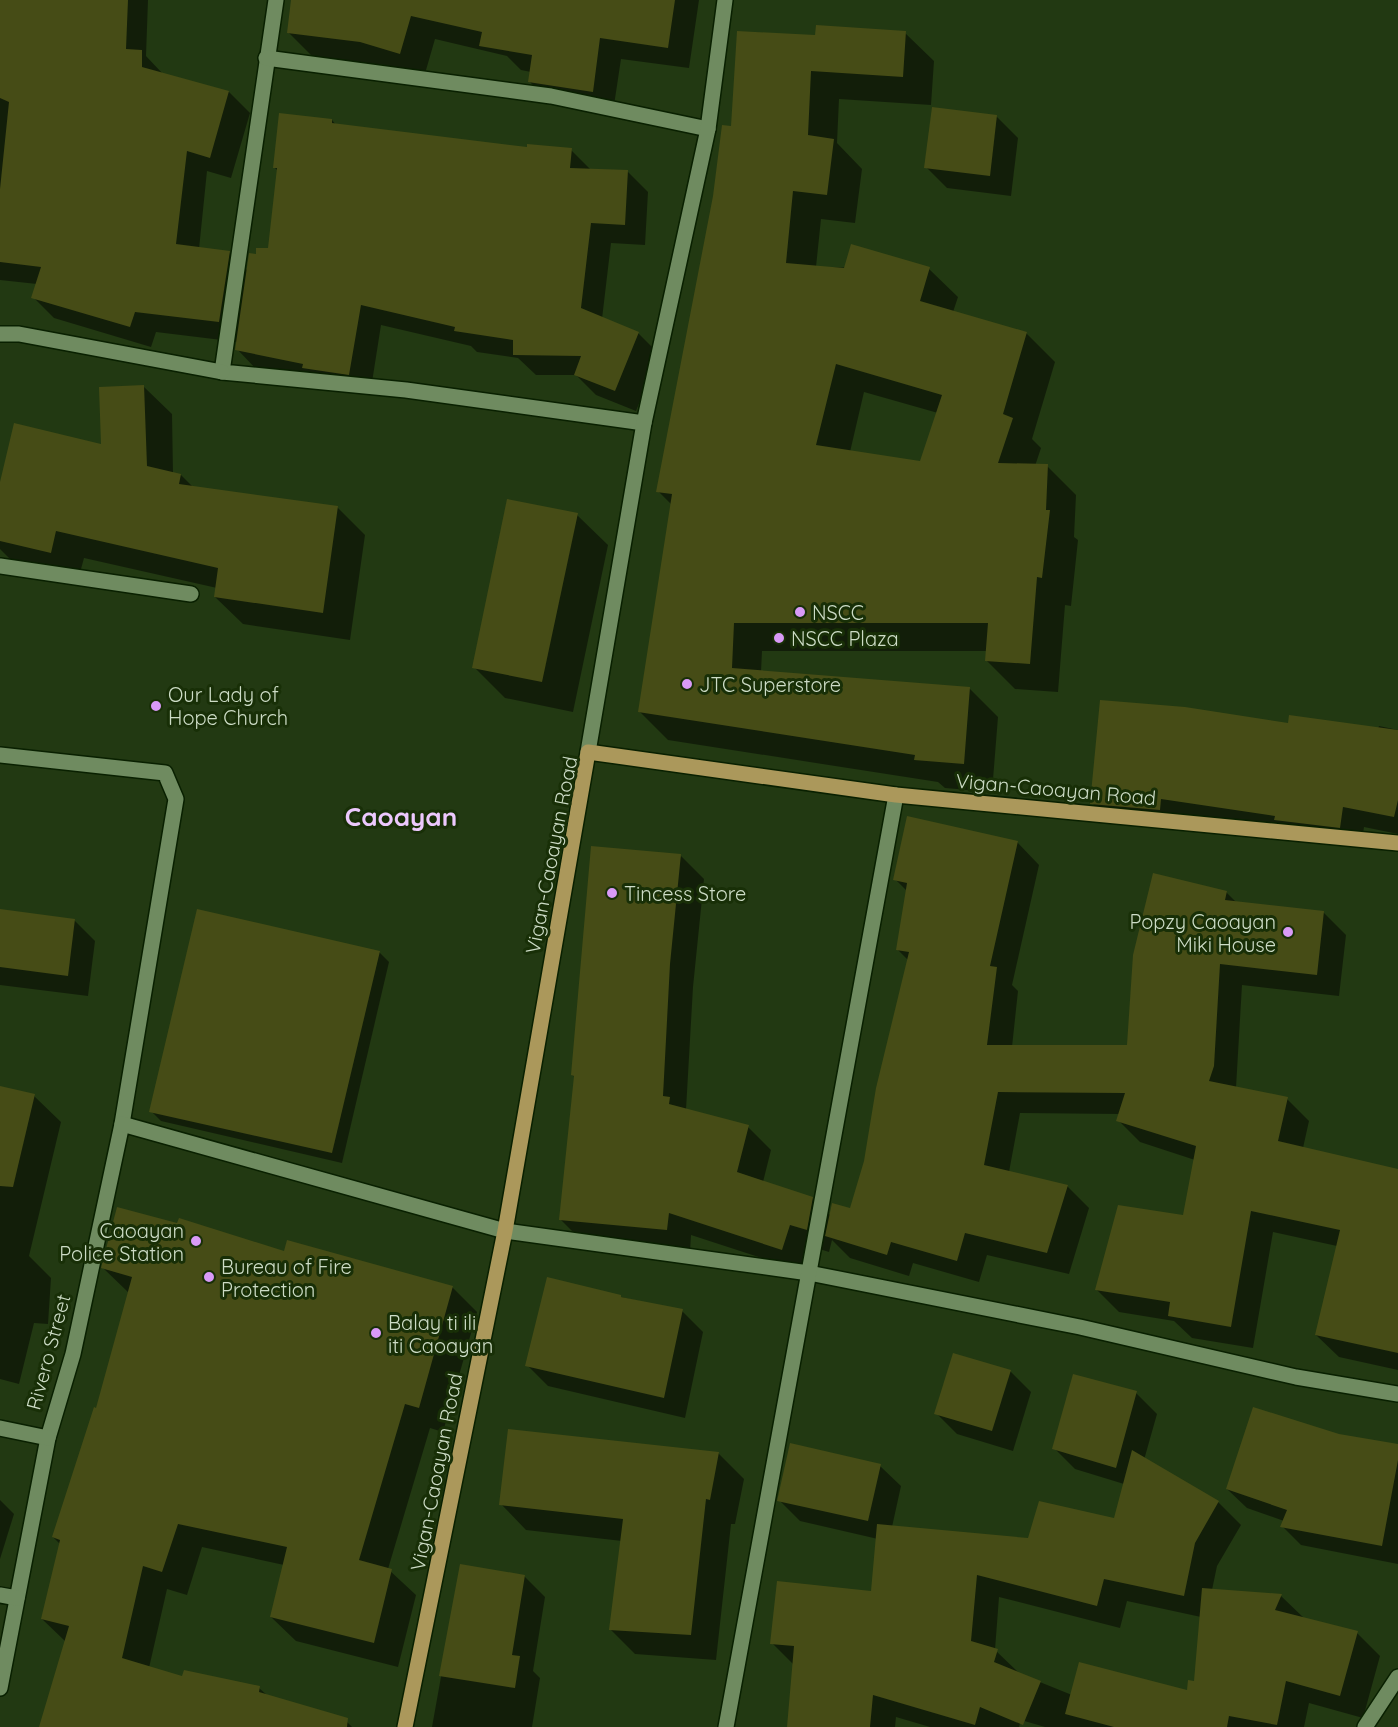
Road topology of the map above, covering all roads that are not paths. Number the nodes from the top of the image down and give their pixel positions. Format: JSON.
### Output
{"nodes":[{"id":1,"x":276,"y":0,"type":"edge"},
{"id":2,"x":725,"y":0,"type":"edge"},
{"id":3,"x":266,"y":58,"type":"junction"},
{"id":4,"x":708,"y":129,"type":"junction"},
{"id":5,"x":0,"y":334,"type":"edge"},
{"id":6,"x":222,"y":372,"type":"junction"},
{"id":7,"x":644,"y":423,"type":"junction"},
{"id":8,"x":0,"y":566,"type":"edge"},
{"id":9,"x":191,"y":594,"type":"dead end"},
{"id":10,"x":588,"y":752,"type":"junction"},
{"id":11,"x":0,"y":755,"type":"edge"},
{"id":12,"x":896,"y":795,"type":"junction"},
{"id":13,"x":1398,"y":843,"type":"edge"},
{"id":14,"x":122,"y":1124,"type":"junction"},
{"id":15,"x":505,"y":1231,"type":"junction"},
{"id":16,"x":809,"y":1273,"type":"junction"},
{"id":17,"x":1398,"y":1394,"type":"edge"},
{"id":18,"x":0,"y":1428,"type":"edge"},
{"id":19,"x":48,"y":1437,"type":"junction"},
{"id":20,"x":0,"y":1595,"type":"edge"},
{"id":21,"x":17,"y":1598,"type":"junction"},
{"id":22,"x":1398,"y":1677,"type":"edge"},
{"id":23,"x":0,"y":1688,"type":"edge"},
{"id":24,"x":405,"y":1727,"type":"edge"},
{"id":25,"x":726,"y":1727,"type":"edge"},
{"id":26,"x":1365,"y":1727,"type":"edge"}],
"edges":[{"from":1,"to":3,"type":"street"},
{"from":2,"to":4,"type":"street"},
{"from":3,"to":4,"type":"street"},
{"from":3,"to":6,"type":"street"},
{"from":4,"to":7,"type":"street"},
{"from":5,"to":6,"type":"street"},
{"from":6,"to":7,"type":"street"},
{"from":7,"to":10,"type":"street"},
{"from":8,"to":9,"type":"street"},
{"from":10,"to":12,"type":"main road","name":"Vigan-Caoayan Road"},
{"from":10,"to":15,"type":"main road","name":"Vigan-Caoayan Road"},
{"from":11,"to":14,"type":"street","name":"Rivero Street"},
{"from":12,"to":13,"type":"main road","name":"Vigan-Caoayan Road"},
{"from":12,"to":16,"type":"street"},
{"from":14,"to":15,"type":"street"},
{"from":14,"to":19,"type":"street","name":"Rivero Street"},
{"from":15,"to":16,"type":"street"},
{"from":15,"to":24,"type":"main road","name":"Vigan-Caoayan Road"},
{"from":16,"to":17,"type":"street"},
{"from":16,"to":25,"type":"street"},
{"from":18,"to":19,"type":"street"},
{"from":19,"to":21,"type":"street","name":"Rivero Street"},
{"from":20,"to":21,"type":"street"},
{"from":21,"to":23,"type":"street","name":"Rivero Street"},
{"from":22,"to":26,"type":"street"}]}
